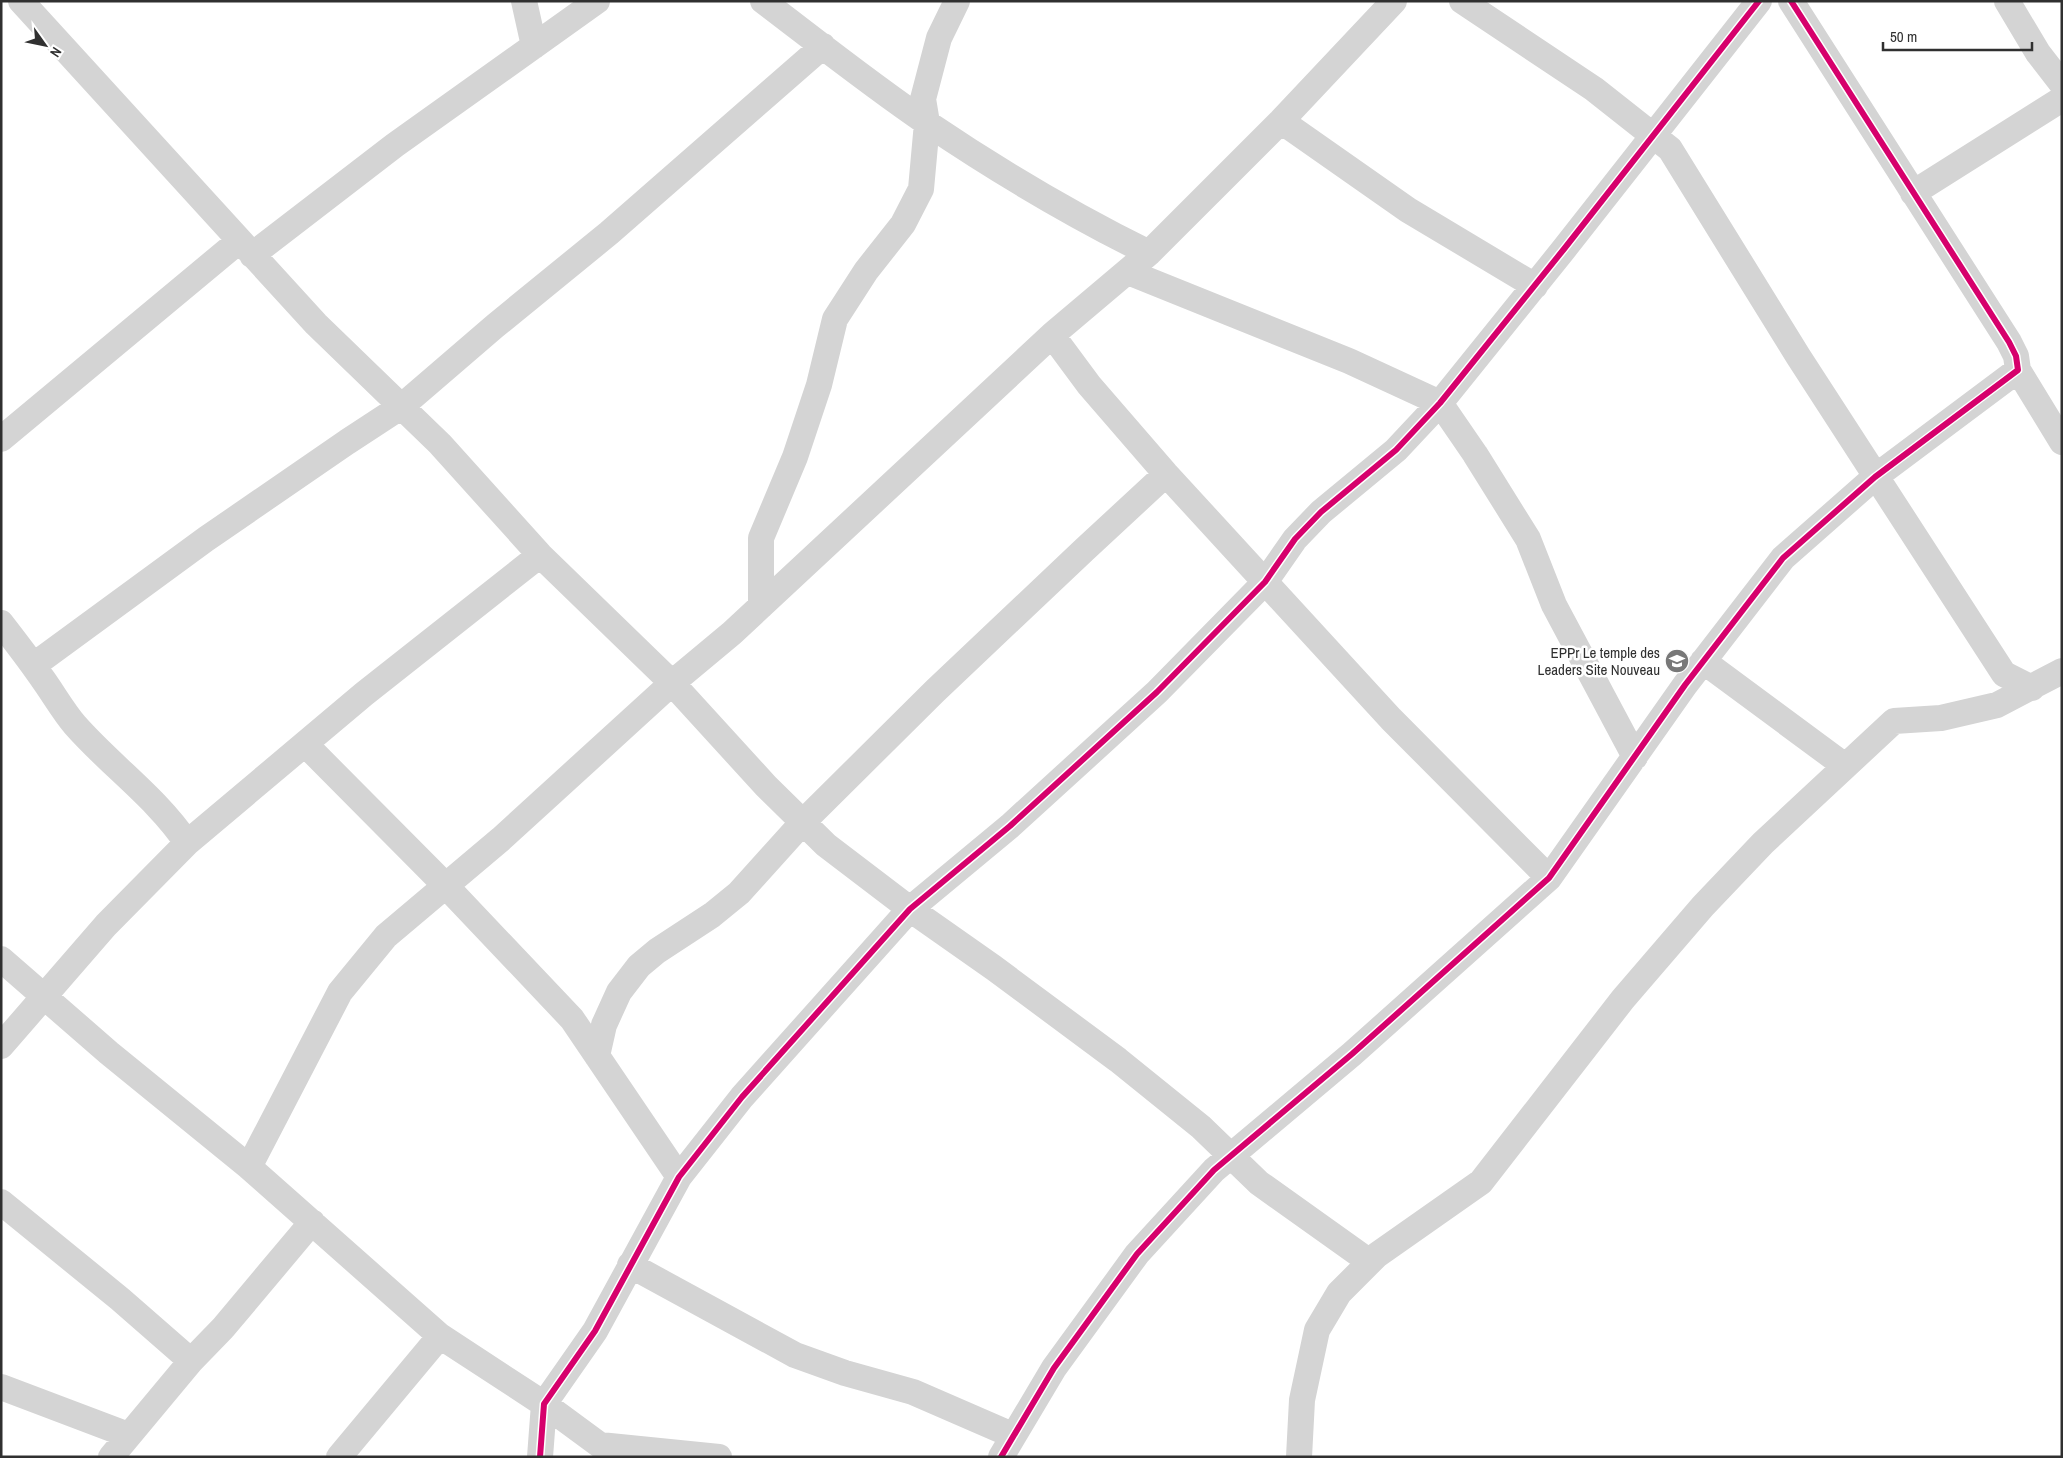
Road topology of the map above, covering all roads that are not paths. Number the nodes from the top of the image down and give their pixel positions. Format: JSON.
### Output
{"nodes":[{"id":1,"x":21,"y":1,"type":"edge"},
{"id":2,"x":524,"y":1,"type":"edge"},
{"id":3,"x":597,"y":1,"type":"edge"},
{"id":4,"x":763,"y":1,"type":"edge"},
{"id":5,"x":957,"y":1,"type":"edge"},
{"id":6,"x":1394,"y":1,"type":"edge"},
{"id":7,"x":1462,"y":1,"type":"edge"},
{"id":8,"x":1759,"y":1,"type":"edge"},
{"id":9,"x":1791,"y":1,"type":"edge"},
{"id":10,"x":2007,"y":1,"type":"edge"},
{"id":11,"x":534,"y":46,"type":"junction"},
{"id":12,"x":823,"y":46,"type":"junction"},
{"id":13,"x":2062,"y":84,"type":"edge"},
{"id":14,"x":2062,"y":99,"type":"edge"},
{"id":15,"x":1281,"y":121,"type":"junction"},
{"id":16,"x":927,"y":123,"type":"junction"},
{"id":17,"x":1654,"y":135,"type":"junction"},
{"id":18,"x":1913,"y":193,"type":"junction"},
{"id":19,"x":245,"y":248,"type":"junction"},
{"id":20,"x":1150,"y":253,"type":"junction"},
{"id":21,"x":1128,"y":272,"type":"junction"},
{"id":22,"x":1535,"y":286,"type":"junction"},
{"id":23,"x":1052,"y":335,"type":"junction"},
{"id":24,"x":2018,"y":370,"type":"junction"},
{"id":25,"x":1440,"y":403,"type":"junction"},
{"id":26,"x":402,"y":406,"type":"junction"},
{"id":27,"x":1,"y":439,"type":"edge"},
{"id":28,"x":2062,"y":442,"type":"edge"},
{"id":29,"x":1166,"y":474,"type":"junction"},
{"id":30,"x":1875,"y":477,"type":"junction"},
{"id":31,"x":540,"y":555,"type":"junction"},
{"id":32,"x":1265,"y":582,"type":"junction"},
{"id":33,"x":761,"y":606,"type":"junction"},
{"id":34,"x":1,"y":623,"type":"edge"},
{"id":35,"x":1703,"y":661,"type":"junction"},
{"id":36,"x":34,"y":665,"type":"junction"},
{"id":37,"x":2062,"y":671,"type":"edge"},
{"id":38,"x":672,"y":683,"type":"junction"},
{"id":39,"x":2032,"y":688,"type":"junction"},
{"id":40,"x":305,"y":744,"type":"junction"},
{"id":41,"x":1635,"y":757,"type":"junction"},
{"id":42,"x":1846,"y":766,"type":"junction"},
{"id":43,"x":803,"y":822,"type":"junction"},
{"id":44,"x":187,"y":843,"type":"junction"},
{"id":45,"x":1549,"y":878,"type":"junction"},
{"id":46,"x":445,"y":885,"type":"junction"},
{"id":47,"x":910,"y":909,"type":"junction"},
{"id":48,"x":1,"y":959,"type":"edge"},
{"id":49,"x":1,"y":971,"type":"edge"},
{"id":50,"x":35,"y":988,"type":"junction"},
{"id":51,"x":1,"y":1046,"type":"edge"},
{"id":52,"x":597,"y":1056,"type":"junction"},
{"id":53,"x":1231,"y":1156,"type":"junction"},
{"id":54,"x":248,"y":1167,"type":"junction"},
{"id":55,"x":679,"y":1177,"type":"junction"},
{"id":56,"x":1,"y":1202,"type":"edge"},
{"id":57,"x":312,"y":1222,"type":"junction"},
{"id":58,"x":1370,"y":1262,"type":"junction"},
{"id":59,"x":630,"y":1265,"type":"junction"},
{"id":60,"x":440,"y":1336,"type":"junction"},
{"id":61,"x":191,"y":1361,"type":"junction"},
{"id":62,"x":1,"y":1387,"type":"edge"},
{"id":63,"x":544,"y":1404,"type":"junction"},
{"id":64,"x":128,"y":1435,"type":"junction"},
{"id":65,"x":1006,"y":1446,"type":"edge"},
{"id":66,"x":608,"y":1451,"type":"edge"},
{"id":67,"x":110,"y":1457,"type":"edge"},
{"id":68,"x":340,"y":1457,"type":"edge"},
{"id":69,"x":540,"y":1457,"type":"edge"},
{"id":70,"x":719,"y":1457,"type":"edge"},
{"id":71,"x":1299,"y":1457,"type":"edge"}],
"edges":[{"from":1,"to":19,"type":"street"},
{"from":2,"to":11,"type":"street"},
{"from":3,"to":11,"type":"street"},
{"from":4,"to":12,"type":"street"},
{"from":5,"to":16,"type":"street"},
{"from":6,"to":15,"type":"street"},
{"from":7,"to":17,"type":"street"},
{"from":8,"to":17,"type":"street"},
{"from":9,"to":18,"type":"street"},
{"from":10,"to":13,"type":"street"},
{"from":11,"to":19,"type":"street"},
{"from":12,"to":16,"type":"street"},
{"from":12,"to":26,"type":"street"},
{"from":14,"to":18,"type":"street"},
{"from":15,"to":20,"type":"street"},
{"from":15,"to":22,"type":"street"},
{"from":16,"to":20,"type":"street"},
{"from":16,"to":33,"type":"street"},
{"from":17,"to":22,"type":"street"},
{"from":17,"to":30,"type":"street"},
{"from":18,"to":24,"type":"street"},
{"from":19,"to":26,"type":"street"},
{"from":19,"to":27,"type":"street"},
{"from":20,"to":21,"type":"street"},
{"from":21,"to":23,"type":"street"},
{"from":21,"to":25,"type":"street"},
{"from":22,"to":25,"type":"street"},
{"from":23,"to":29,"type":"street"},
{"from":23,"to":33,"type":"street"},
{"from":24,"to":28,"type":"street"},
{"from":24,"to":30,"type":"street"},
{"from":25,"to":32,"type":"street"},
{"from":25,"to":41,"type":"street"},
{"from":26,"to":31,"type":"street"},
{"from":26,"to":36,"type":"street"},
{"from":29,"to":32,"type":"street"},
{"from":29,"to":43,"type":"street"},
{"from":30,"to":35,"type":"street"},
{"from":30,"to":39,"type":"street"},
{"from":31,"to":38,"type":"street"},
{"from":31,"to":40,"type":"street"},
{"from":32,"to":45,"type":"street"},
{"from":32,"to":47,"type":"street"},
{"from":33,"to":38,"type":"street"},
{"from":34,"to":36,"type":"street"},
{"from":35,"to":41,"type":"street"},
{"from":35,"to":42,"type":"street"},
{"from":36,"to":44,"type":"street"},
{"from":37,"to":39,"type":"street"},
{"from":38,"to":43,"type":"street"},
{"from":38,"to":46,"type":"street"},
{"from":39,"to":42,"type":"street"},
{"from":40,"to":44,"type":"street"},
{"from":40,"to":46,"type":"street"},
{"from":41,"to":45,"type":"street"},
{"from":42,"to":58,"type":"street"},
{"from":43,"to":47,"type":"street"},
{"from":43,"to":52,"type":"street"},
{"from":44,"to":50,"type":"street"},
{"from":45,"to":53,"type":"street"},
{"from":46,"to":52,"type":"street"},
{"from":46,"to":54,"type":"street"},
{"from":47,"to":53,"type":"street"},
{"from":47,"to":55,"type":"street"},
{"from":48,"to":50,"type":"street"},
{"from":49,"to":50,"type":"street"},
{"from":50,"to":51,"type":"street"},
{"from":50,"to":54,"type":"street"},
{"from":52,"to":55,"type":"street"},
{"from":53,"to":58,"type":"street"},
{"from":53,"to":65,"type":"street"},
{"from":54,"to":57,"type":"street"},
{"from":55,"to":59,"type":"street"},
{"from":56,"to":61,"type":"street"},
{"from":57,"to":60,"type":"street"},
{"from":57,"to":61,"type":"street"},
{"from":58,"to":71,"type":"street"},
{"from":59,"to":63,"type":"street"},
{"from":59,"to":65,"type":"street"},
{"from":60,"to":63,"type":"street"},
{"from":60,"to":68,"type":"street"},
{"from":61,"to":64,"type":"street"},
{"from":62,"to":64,"type":"street"},
{"from":63,"to":66,"type":"street"},
{"from":63,"to":69,"type":"street"},
{"from":64,"to":67,"type":"street"},
{"from":66,"to":70,"type":"street"}]}
